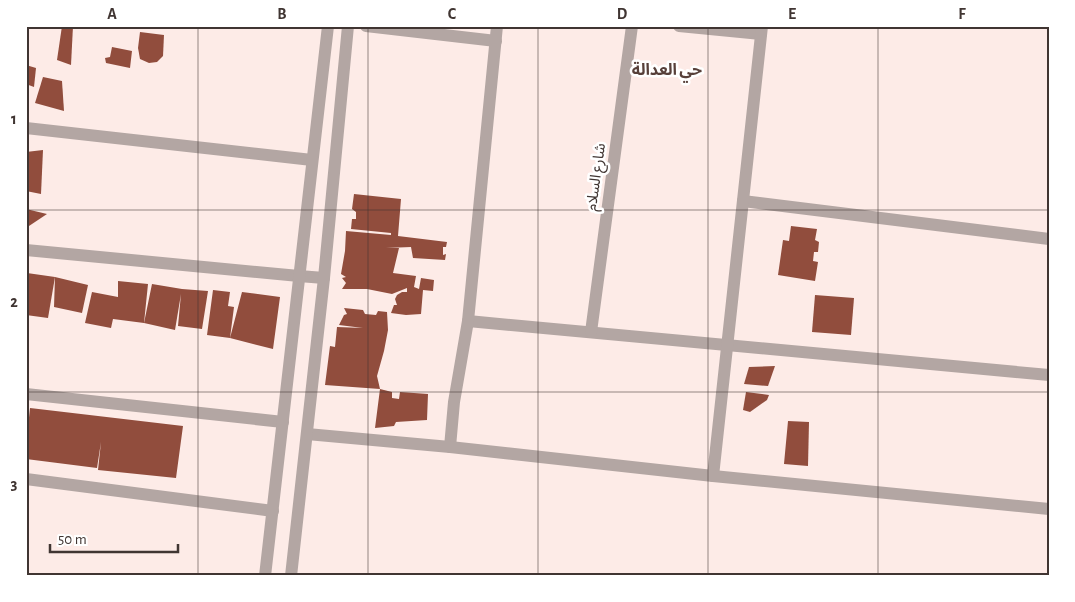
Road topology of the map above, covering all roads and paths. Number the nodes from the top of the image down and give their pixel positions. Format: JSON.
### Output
{"nodes":[{"id":1,"x":328,"y":26,"type":"edge"},
{"id":2,"x":348,"y":26,"type":"edge"},
{"id":3,"x":366,"y":26,"type":"edge"},
{"id":4,"x":497,"y":26,"type":"edge"},
{"id":5,"x":632,"y":26,"type":"edge"},
{"id":6,"x":679,"y":26,"type":"edge"},
{"id":7,"x":762,"y":30,"type":"edge"},
{"id":8,"x":496,"y":41,"type":"junction"},
{"id":9,"x":26,"y":128,"type":"edge"},
{"id":10,"x":312,"y":160,"type":"junction"},
{"id":11,"x":743,"y":201,"type":"junction"},
{"id":12,"x":1049,"y":239,"type":"edge"},
{"id":13,"x":26,"y":250,"type":"edge"},
{"id":14,"x":299,"y":276,"type":"junction"},
{"id":15,"x":324,"y":278,"type":"junction"},
{"id":16,"x":468,"y":321,"type":"junction"},
{"id":17,"x":591,"y":332,"type":"junction"},
{"id":18,"x":727,"y":345,"type":"junction"},
{"id":19,"x":1049,"y":375,"type":"edge"},
{"id":20,"x":26,"y":394,"type":"edge"},
{"id":21,"x":283,"y":422,"type":"junction"},
{"id":22,"x":307,"y":434,"type":"junction"},
{"id":23,"x":450,"y":447,"type":"junction"},
{"id":24,"x":712,"y":476,"type":"junction"},
{"id":25,"x":26,"y":479,"type":"edge"},
{"id":26,"x":1049,"y":509,"type":"edge"},
{"id":27,"x":273,"y":511,"type":"junction"},
{"id":28,"x":265,"y":576,"type":"edge"},
{"id":29,"x":291,"y":576,"type":"edge"}],
"edges":[{"from":1,"to":10,"type":"street"},
{"from":2,"to":15,"type":"street"},
{"from":3,"to":8,"type":"street"},
{"from":4,"to":8,"type":"street"},
{"from":5,"to":17,"type":"street","name":"شارع السلام"},
{"from":6,"to":7,"type":"street"},
{"from":7,"to":11,"type":"street"},
{"from":8,"to":16,"type":"street"},
{"from":9,"to":10,"type":"street"},
{"from":10,"to":14,"type":"street"},
{"from":11,"to":12,"type":"street"},
{"from":11,"to":18,"type":"street"},
{"from":13,"to":14,"type":"street"},
{"from":14,"to":15,"type":"street"},
{"from":14,"to":21,"type":"street"},
{"from":15,"to":22,"type":"street"},
{"from":16,"to":17,"type":"street"},
{"from":16,"to":23,"type":"street"},
{"from":17,"to":18,"type":"street"},
{"from":18,"to":19,"type":"street"},
{"from":18,"to":24,"type":"street"},
{"from":20,"to":21,"type":"street"},
{"from":21,"to":27,"type":"street"},
{"from":22,"to":23,"type":"street"},
{"from":22,"to":29,"type":"street"},
{"from":23,"to":24,"type":"street"},
{"from":24,"to":26,"type":"street"},
{"from":25,"to":27,"type":"street"},
{"from":27,"to":28,"type":"street"}]}
